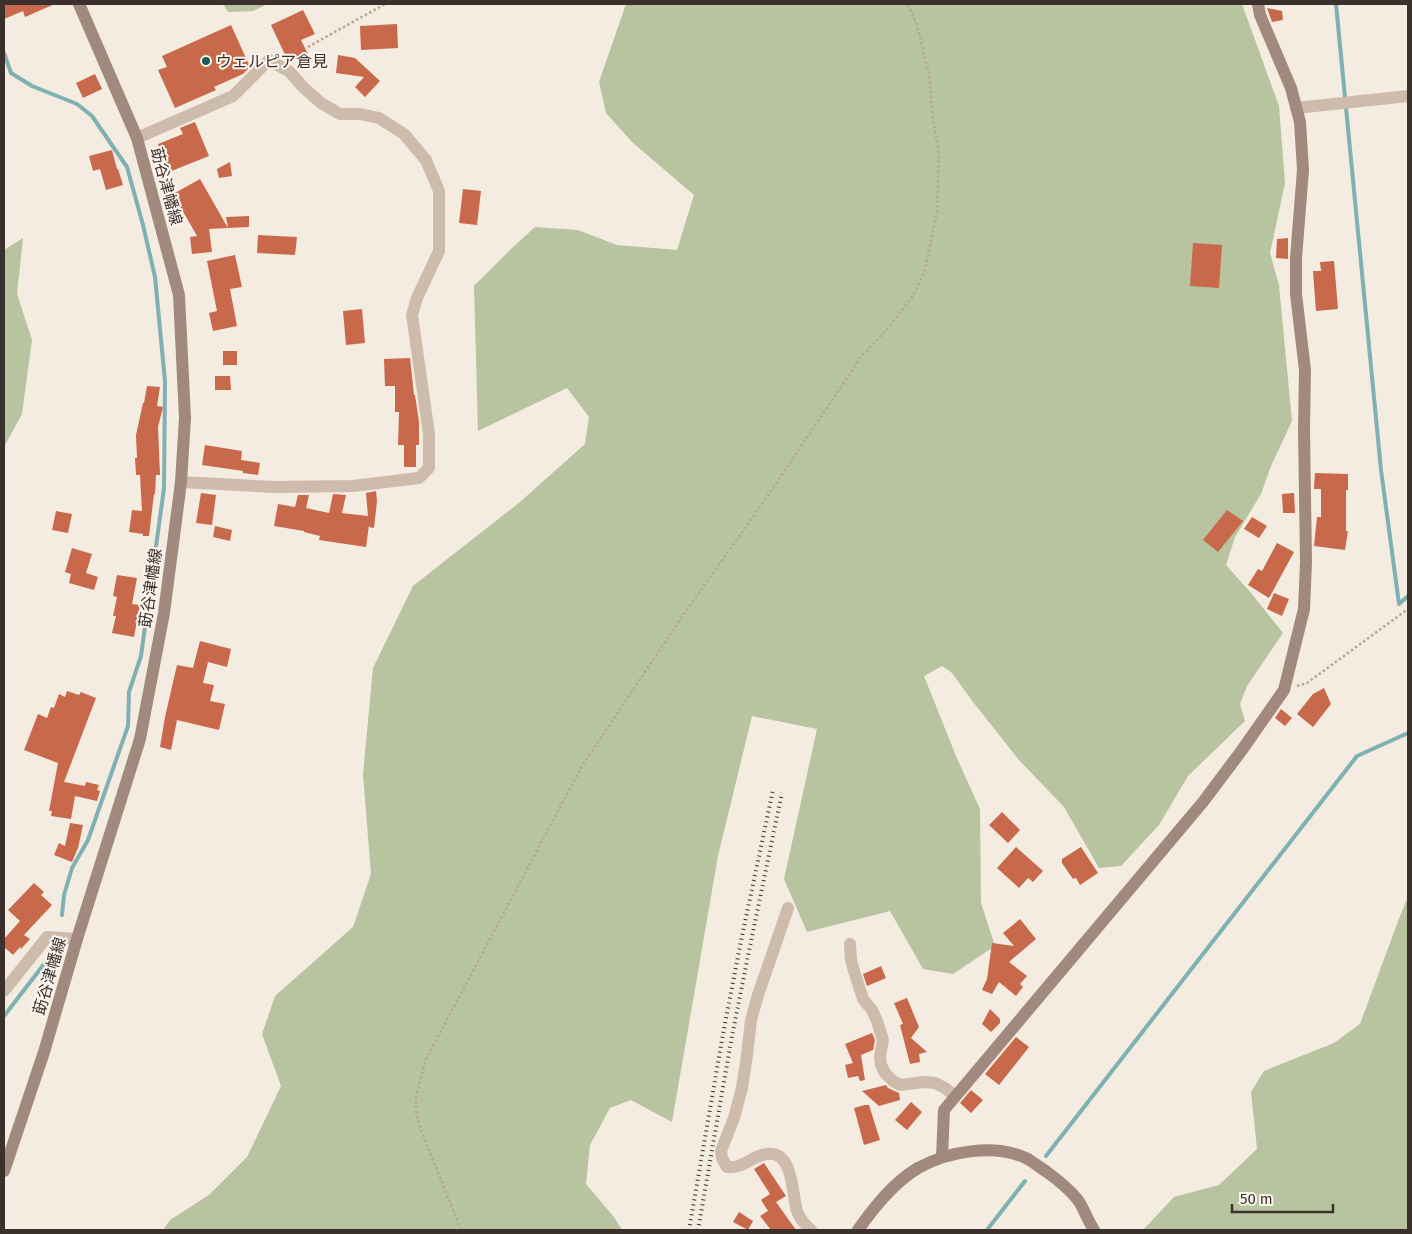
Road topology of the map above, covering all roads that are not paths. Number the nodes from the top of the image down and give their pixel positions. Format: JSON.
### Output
{"nodes":[{"id":1,"x":80,"y":4,"type":"edge"},
{"id":2,"x":1258,"y":4,"type":"edge"},
{"id":3,"x":1408,"y":96,"type":"edge"},
{"id":4,"x":1296,"y":108,"type":"junction"},
{"id":5,"x":137,"y":138,"type":"junction"},
{"id":6,"x":181,"y":482,"type":"junction"},
{"id":7,"x":788,"y":908,"type":"dead end"},
{"id":8,"x":76,"y":939,"type":"junction"},
{"id":9,"x":850,"y":944,"type":"dead end"},
{"id":10,"x":4,"y":991,"type":"edge"},
{"id":11,"x":955,"y":1096,"type":"junction"},
{"id":12,"x":7,"y":1151,"type":"edge"},
{"id":13,"x":942,"y":1157,"type":"junction"},
{"id":14,"x":4,"y":1171,"type":"edge"},
{"id":15,"x":810,"y":1230,"type":"edge"},
{"id":16,"x":858,"y":1230,"type":"edge"},
{"id":17,"x":1094,"y":1230,"type":"edge"}],
"edges":[{"from":1,"to":5,"type":"street","name":"莇谷津幡線"},
{"from":2,"to":4,"type":"street"},
{"from":3,"to":4,"type":"street"},
{"from":4,"to":11,"type":"street"},
{"from":5,"to":6,"type":"street","name":"莇谷津幡線"},
{"from":5,"to":6,"type":"street"},
{"from":6,"to":8,"type":"street","name":"莇谷津幡線"},
{"from":7,"to":15,"type":"street"},
{"from":8,"to":10,"type":"street"},
{"from":8,"to":12,"type":"street","name":"莇谷津幡線"},
{"from":9,"to":11,"type":"street"},
{"from":11,"to":13,"type":"street"},
{"from":12,"to":14,"type":"street","name":"莇谷津幡線"},
{"from":13,"to":16,"type":"street"},
{"from":13,"to":17,"type":"street"}]}
